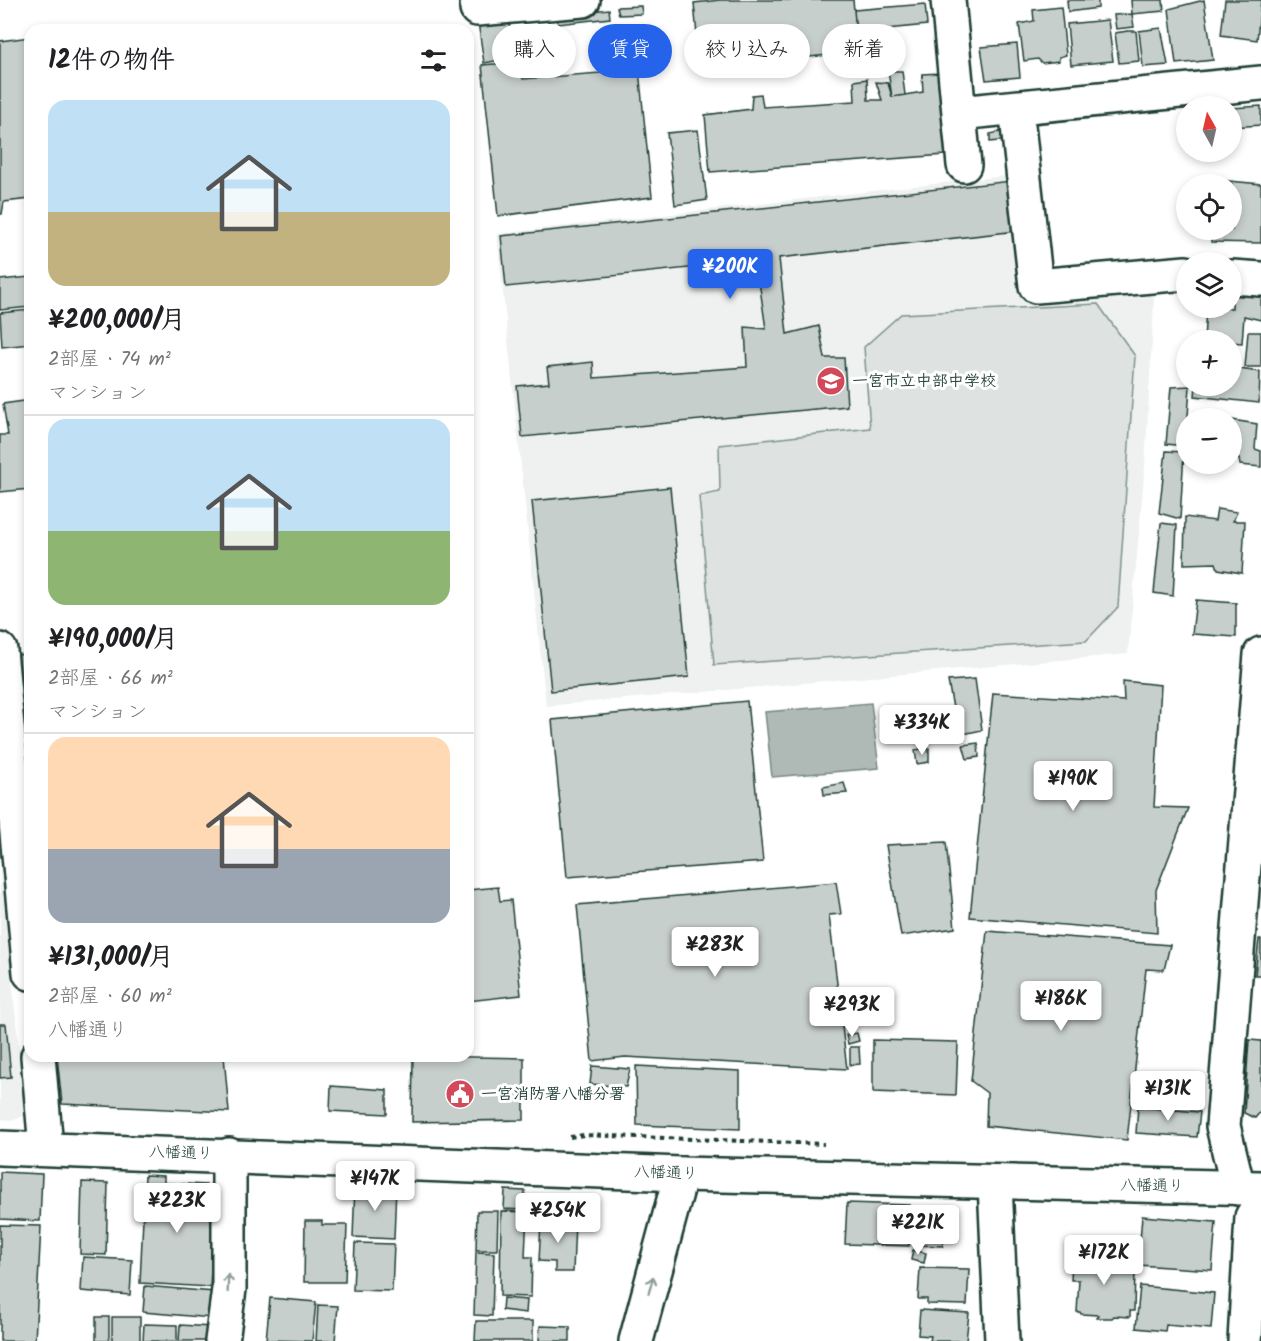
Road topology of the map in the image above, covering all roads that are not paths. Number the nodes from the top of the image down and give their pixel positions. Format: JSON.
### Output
{"nodes":[{"id":1,"x":477,"y":0,"type":"edge"},
{"id":2,"x":583,"y":0,"type":"edge"},
{"id":3,"x":948,"y":0,"type":"edge"},
{"id":4,"x":1261,"y":83,"type":"edge"},
{"id":5,"x":1016,"y":108,"type":"junction"},
{"id":6,"x":958,"y":113,"type":"junction"},
{"id":7,"x":964,"y":165,"type":"dead end"},
{"id":8,"x":1176,"y":274,"type":"edge"},
{"id":9,"x":1242,"y":278,"type":"edge"},
{"id":10,"x":1261,"y":279,"type":"edge"},
{"id":11,"x":0,"y":650,"type":"edge"},
{"id":12,"x":1261,"y":654,"type":"edge"},
{"id":13,"x":1257,"y":757,"type":"edge"},
{"id":14,"x":24,"y":908,"type":"edge"},
{"id":15,"x":39,"y":1062,"type":"edge"},
{"id":16,"x":0,"y":1148,"type":"edge"},
{"id":17,"x":46,"y":1148,"type":"junction"},
{"id":18,"x":229,"y":1155,"type":"junction"},
{"id":19,"x":681,"y":1174,"type":"junction"},
{"id":20,"x":995,"y":1183,"type":"junction"},
{"id":21,"x":1253,"y":1193,"type":"edge"},
{"id":22,"x":222,"y":1341,"type":"edge"},
{"id":23,"x":636,"y":1341,"type":"edge"},
{"id":24,"x":1002,"y":1341,"type":"edge"},
{"id":25,"x":1245,"y":1341,"type":"edge"}],
"edges":[{"from":1,"to":2,"type":"main road"},
{"from":3,"to":6,"type":"main road"},
{"from":4,"to":5,"type":"main road"},
{"from":5,"to":6,"type":"main road"},
{"from":5,"to":8,"type":"main road"},
{"from":6,"to":7,"type":"main road"},
{"from":9,"to":10,"type":"main road"},
{"from":11,"to":14,"type":"main road"},
{"from":12,"to":13,"type":"main road"},
{"from":13,"to":21,"type":"main road"},
{"from":15,"to":17,"type":"main road"},
{"from":16,"to":17,"type":"main road","name":"八幡通り"},
{"from":17,"to":18,"type":"main road","name":"八幡通り"},
{"from":18,"to":19,"type":"main road","name":"八幡通り"},
{"from":22,"to":18,"type":"main road","one_way":true},
{"from":19,"to":20,"type":"main road","name":"八幡通り"},
{"from":23,"to":19,"type":"main road","one_way":true},
{"from":20,"to":21,"type":"main road","name":"八幡通り"},
{"from":20,"to":24,"type":"main road"},
{"from":21,"to":25,"type":"main road"}]}
